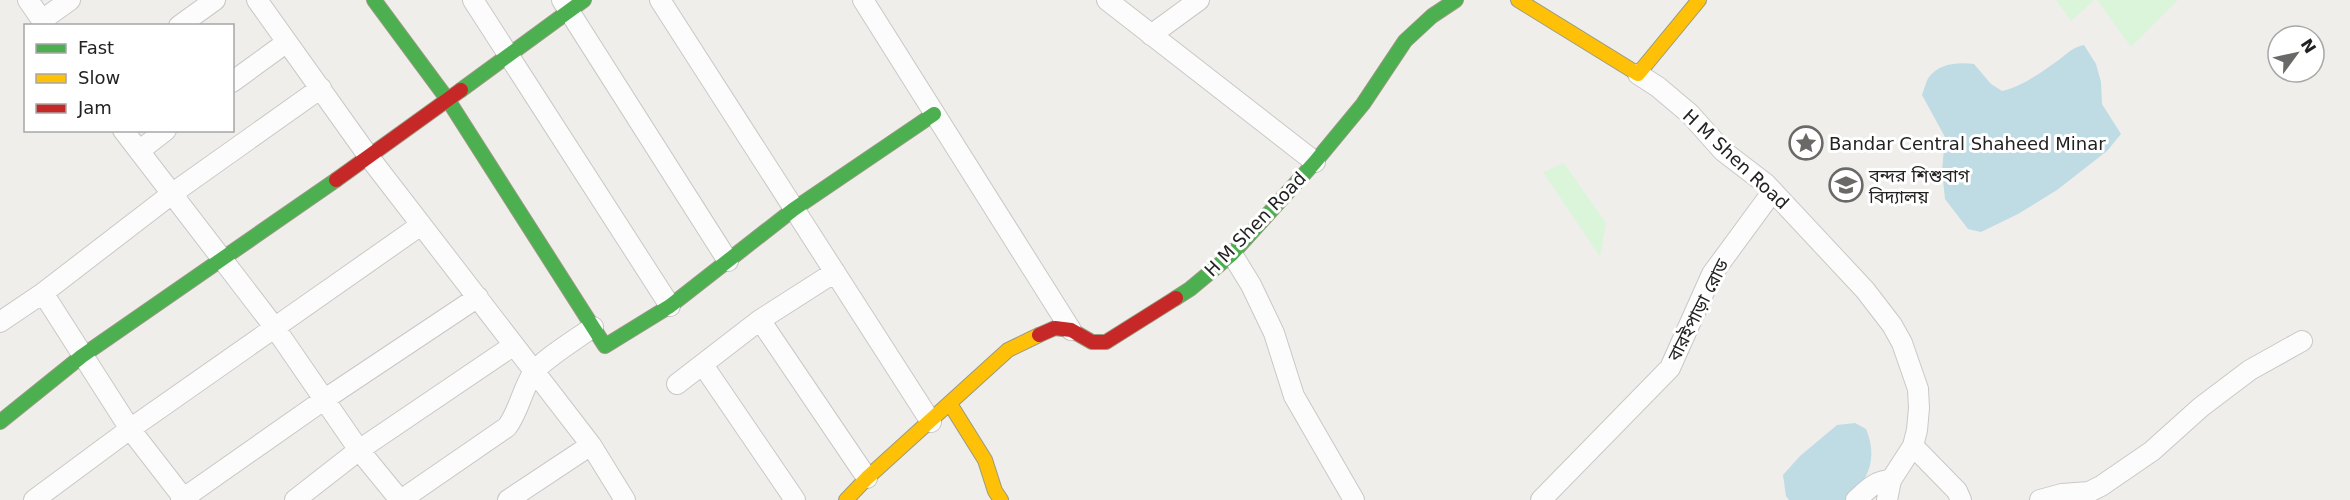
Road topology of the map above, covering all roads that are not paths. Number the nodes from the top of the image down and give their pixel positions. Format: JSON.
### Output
{"nodes":[{"id":1,"x":28,"y":0,"type":"edge"},
{"id":2,"x":70,"y":0,"type":"edge"},
{"id":3,"x":216,"y":0,"type":"edge"},
{"id":4,"x":257,"y":0,"type":"edge"},
{"id":5,"x":374,"y":0,"type":"edge"},
{"id":6,"x":473,"y":0,"type":"edge"},
{"id":7,"x":660,"y":0,"type":"edge"},
{"id":8,"x":863,"y":0,"type":"edge"},
{"id":9,"x":1107,"y":0,"type":"edge"},
{"id":10,"x":1199,"y":0,"type":"edge"},
{"id":11,"x":1456,"y":0,"type":"edge"},
{"id":12,"x":1518,"y":0,"type":"edge"},
{"id":13,"x":1699,"y":0,"type":"edge"},
{"id":14,"x":572,"y":4,"type":"edge"},
{"id":15,"x":44,"y":23,"type":"edge"},
{"id":16,"x":182,"y":24,"type":"edge"},
{"id":17,"x":1150,"y":35,"type":"junction"},
{"id":18,"x":287,"y":42,"type":"junction"},
{"id":19,"x":508,"y":56,"type":"junction"},
{"id":20,"x":1638,"y":74,"type":"junction"},
{"id":21,"x":234,"y":81,"type":"edge"},
{"id":22,"x":321,"y":88,"type":"junction"},
{"id":23,"x":448,"y":100,"type":"junction"},
{"id":24,"x":934,"y":114,"type":"junction"},
{"id":25,"x":125,"y":132,"type":"edge"},
{"id":26,"x":163,"y":132,"type":"edge"},
{"id":27,"x":139,"y":151,"type":"junction"},
{"id":28,"x":369,"y":157,"type":"junction"},
{"id":29,"x":1315,"y":162,"type":"junction"},
{"id":30,"x":1773,"y":191,"type":"junction"},
{"id":31,"x":172,"y":194,"type":"junction"},
{"id":32,"x":794,"y":209,"type":"junction"},
{"id":33,"x":421,"y":225,"type":"junction"},
{"id":34,"x":1232,"y":254,"type":"junction"},
{"id":35,"x":222,"y":258,"type":"junction"},
{"id":36,"x":728,"y":261,"type":"junction"},
{"id":37,"x":835,"y":272,"type":"junction"},
{"id":38,"x":43,"y":293,"type":"junction"},
{"id":39,"x":478,"y":297,"type":"junction"},
{"id":40,"x":670,"y":306,"type":"junction"},
{"id":41,"x":760,"y":320,"type":"junction"},
{"id":42,"x":0,"y":322,"type":"edge"},
{"id":43,"x":593,"y":327,"type":"junction"},
{"id":44,"x":275,"y":328,"type":"junction"},
{"id":45,"x":1071,"y":330,"type":"junction"},
{"id":46,"x":2302,"y":340,"type":"dead end"},
{"id":47,"x":513,"y":345,"type":"junction"},
{"id":48,"x":82,"y":356,"type":"junction"},
{"id":49,"x":703,"y":365,"type":"junction"},
{"id":50,"x":535,"y":370,"type":"junction"},
{"id":51,"x":677,"y":384,"type":"dead end"},
{"id":52,"x":324,"y":399,"type":"junction"},
{"id":53,"x":950,"y":404,"type":"junction"},
{"id":54,"x":0,"y":422,"type":"edge"},
{"id":55,"x":931,"y":422,"type":"junction"},
{"id":56,"x":130,"y":429,"type":"junction"},
{"id":57,"x":591,"y":445,"type":"junction"},
{"id":58,"x":1913,"y":446,"type":"junction"},
{"id":59,"x":359,"y":450,"type":"junction"},
{"id":60,"x":867,"y":478,"type":"junction"},
{"id":61,"x":1892,"y":480,"type":"junction"},
{"id":62,"x":183,"y":499,"type":"edge"},
{"id":63,"x":34,"y":500,"type":"edge"},
{"id":64,"x":295,"y":500,"type":"edge"},
{"id":65,"x":400,"y":500,"type":"edge"},
{"id":66,"x":508,"y":500,"type":"edge"},
{"id":67,"x":625,"y":500,"type":"edge"},
{"id":68,"x":795,"y":500,"type":"edge"},
{"id":69,"x":846,"y":500,"type":"edge"},
{"id":70,"x":1001,"y":500,"type":"edge"},
{"id":71,"x":1354,"y":500,"type":"edge"},
{"id":72,"x":1541,"y":500,"type":"edge"},
{"id":73,"x":1856,"y":500,"type":"edge"},
{"id":74,"x":1887,"y":500,"type":"edge"},
{"id":75,"x":1961,"y":500,"type":"edge"},
{"id":76,"x":2040,"y":500,"type":"edge"}],
"edges":[{"from":1,"to":15,"type":"street"},
{"from":2,"to":15,"type":"street"},
{"from":3,"to":16,"type":"street"},
{"from":4,"to":18,"type":"street"},
{"from":5,"to":23,"type":"street"},
{"from":6,"to":19,"type":"street"},
{"from":7,"to":32,"type":"street"},
{"from":8,"to":24,"type":"street"},
{"from":9,"to":17,"type":"street"},
{"from":10,"to":17,"type":"street"},
{"from":11,"to":29,"type":"street","name":"H M Shen Road"},
{"from":12,"to":20,"type":"street","name":"H M Shen Road"},
{"from":13,"to":20,"type":"street"},
{"from":14,"to":19,"type":"street"},
{"from":14,"to":36,"type":"street"},
{"from":17,"to":29,"type":"street"},
{"from":18,"to":21,"type":"street"},
{"from":18,"to":22,"type":"street"},
{"from":19,"to":23,"type":"street"},
{"from":19,"to":40,"type":"street"},
{"from":20,"to":30,"type":"street","name":"H M Shen Road"},
{"from":22,"to":28,"type":"street"},
{"from":22,"to":31,"type":"street"},
{"from":23,"to":28,"type":"street"},
{"from":23,"to":43,"type":"street"},
{"from":24,"to":32,"type":"street"},
{"from":24,"to":45,"type":"street"},
{"from":25,"to":27,"type":"street"},
{"from":26,"to":27,"type":"street"},
{"from":27,"to":31,"type":"street"},
{"from":28,"to":33,"type":"street"},
{"from":28,"to":35,"type":"street"},
{"from":29,"to":34,"type":"street","name":"H M Shen Road"},
{"from":30,"to":58,"type":"street","name":"H M Shen Road"},
{"from":30,"to":72,"type":"street","name":"বারইপাড়া রোড"},
{"from":31,"to":35,"type":"street"},
{"from":31,"to":38,"type":"street"},
{"from":32,"to":36,"type":"street"},
{"from":32,"to":37,"type":"street"},
{"from":33,"to":39,"type":"street"},
{"from":33,"to":44,"type":"street"},
{"from":34,"to":45,"type":"street","name":"H M Shen Road"},
{"from":34,"to":71,"type":"street"},
{"from":35,"to":44,"type":"street"},
{"from":35,"to":48,"type":"street"},
{"from":36,"to":40,"type":"street"},
{"from":37,"to":41,"type":"street"},
{"from":37,"to":55,"type":"street"},
{"from":38,"to":42,"type":"street"},
{"from":38,"to":48,"type":"street"},
{"from":39,"to":47,"type":"street"},
{"from":39,"to":52,"type":"street"},
{"from":40,"to":43,"type":"street"},
{"from":41,"to":49,"type":"street"},
{"from":41,"to":60,"type":"street"},
{"from":43,"to":50,"type":"street"},
{"from":44,"to":52,"type":"street"},
{"from":44,"to":56,"type":"street"},
{"from":45,"to":53,"type":"street"},
{"from":46,"to":76,"type":"street"},
{"from":47,"to":50,"type":"street"},
{"from":47,"to":59,"type":"street"},
{"from":48,"to":54,"type":"street"},
{"from":48,"to":56,"type":"street"},
{"from":49,"to":51,"type":"street"},
{"from":49,"to":68,"type":"street"},
{"from":50,"to":57,"type":"street"},
{"from":50,"to":65,"type":"street"},
{"from":52,"to":59,"type":"street"},
{"from":52,"to":62,"type":"street"},
{"from":53,"to":55,"type":"street"},
{"from":53,"to":70,"type":"street"},
{"from":55,"to":60,"type":"street"},
{"from":56,"to":62,"type":"street"},
{"from":56,"to":63,"type":"street"},
{"from":57,"to":66,"type":"street"},
{"from":57,"to":67,"type":"street"},
{"from":58,"to":61,"type":"street"},
{"from":58,"to":75,"type":"street"},
{"from":59,"to":64,"type":"street"},
{"from":59,"to":65,"type":"street"},
{"from":60,"to":69,"type":"street"},
{"from":61,"to":73,"type":"street"},
{"from":61,"to":74,"type":"street"}]}
